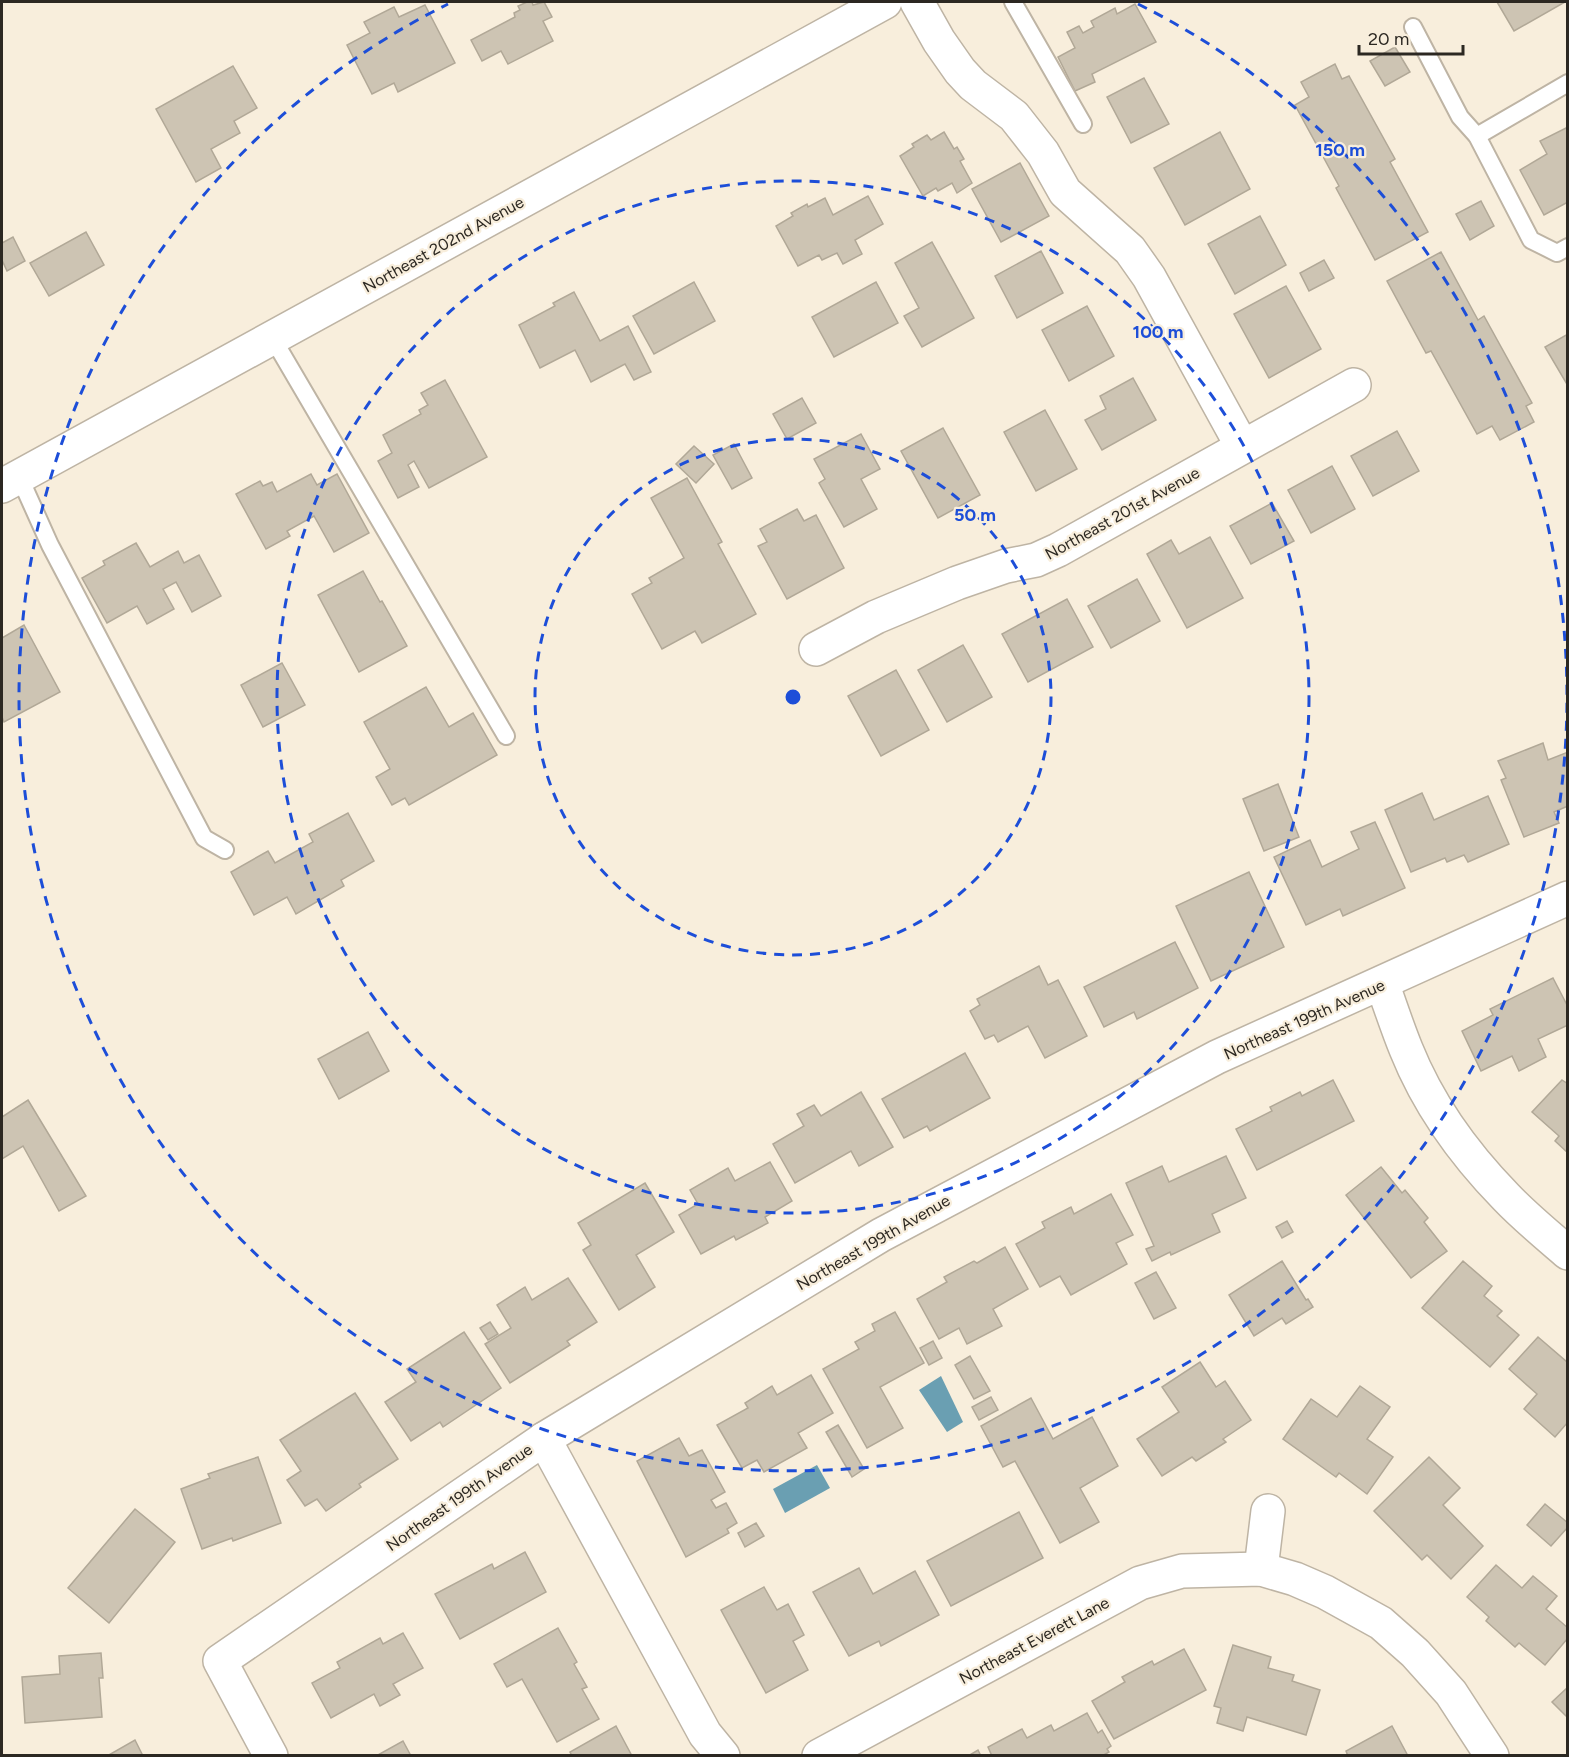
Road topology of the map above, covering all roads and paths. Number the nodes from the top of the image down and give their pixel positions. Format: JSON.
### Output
{"nodes":[{"id":1,"x":885,"y":2,"type":"edge"},
{"id":2,"x":917,"y":2,"type":"edge"},
{"id":3,"x":1013,"y":2,"type":"edge"},
{"id":4,"x":1413,"y":27,"type":"dead end"},
{"id":5,"x":1568,"y":83,"type":"edge"},
{"id":6,"x":1083,"y":124,"type":"dead end"},
{"id":7,"x":1477,"y":136,"type":"junction"},
{"id":8,"x":1568,"y":247,"type":"edge"},
{"id":9,"x":272,"y":337,"type":"junction"},
{"id":10,"x":1354,"y":385,"type":"dead end"},
{"id":11,"x":1242,"y":446,"type":"junction"},
{"id":12,"x":10,"y":481,"type":"edge"},
{"id":13,"x":816,"y":649,"type":"dead end"},
{"id":14,"x":506,"y":736,"type":"dead end"},
{"id":15,"x":225,"y":850,"type":"dead end"},
{"id":16,"x":1568,"y":898,"type":"edge"},
{"id":17,"x":1383,"y":983,"type":"junction"},
{"id":18,"x":1568,"y":1253,"type":"edge"},
{"id":19,"x":544,"y":1438,"type":"junction"},
{"id":20,"x":1268,"y":1511,"type":"dead end"},
{"id":21,"x":1261,"y":1569,"type":"junction"},
{"id":22,"x":271,"y":1755,"type":"edge"},
{"id":23,"x":723,"y":1755,"type":"edge"},
{"id":24,"x":819,"y":1755,"type":"edge"},
{"id":25,"x":1492,"y":1755,"type":"edge"}],
"edges":[{"from":1,"to":9,"type":"street","name":"Northeast 202nd Avenue"},
{"from":2,"to":11,"type":"street"},
{"from":3,"to":6,"type":"lane"},
{"from":4,"to":7,"type":"lane"},
{"from":5,"to":7,"type":"lane"},
{"from":7,"to":8,"type":"lane"},
{"from":9,"to":12,"type":"street","name":"Northeast 202nd Avenue"},
{"from":9,"to":14,"type":"lane"},
{"from":10,"to":11,"type":"street","name":"Northeast 201st Avenue"},
{"from":11,"to":13,"type":"street","name":"Northeast 201st Avenue"},
{"from":12,"to":15,"type":"lane"},
{"from":16,"to":17,"type":"street","name":"Northeast 199th Avenue"},
{"from":17,"to":18,"type":"street"},
{"from":17,"to":19,"type":"street","name":"Northeast 199th Avenue"},
{"from":19,"to":22,"type":"street","name":"Northeast 199th Avenue"},
{"from":19,"to":23,"type":"street"},
{"from":20,"to":21,"type":"street"},
{"from":21,"to":24,"type":"street","name":"Northeast Everett Lane"},
{"from":21,"to":25,"type":"street","name":"Northeast Everett Lane"}]}
